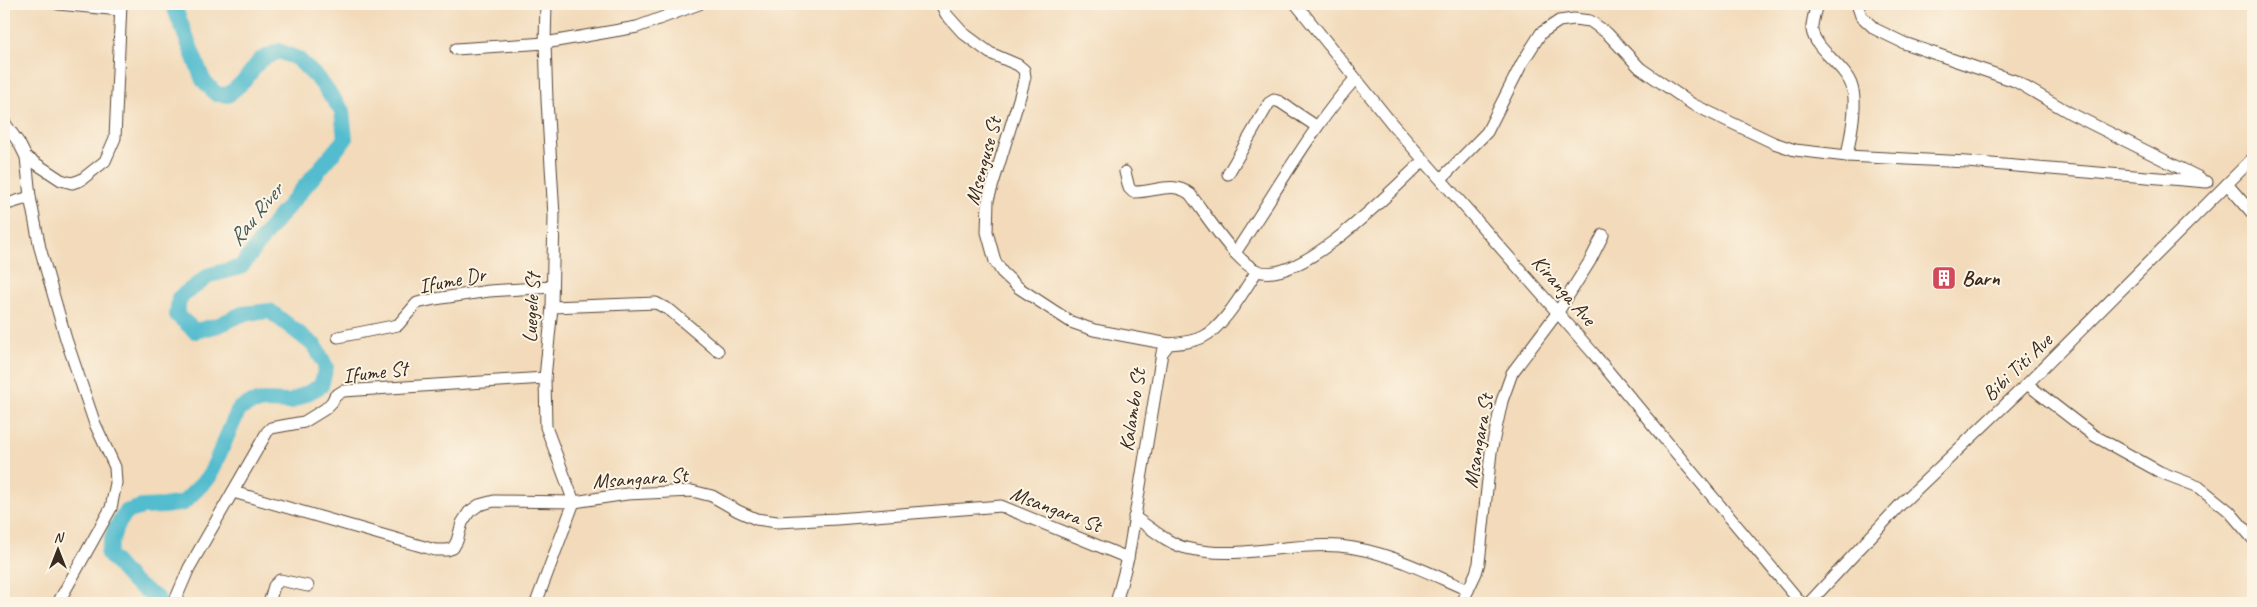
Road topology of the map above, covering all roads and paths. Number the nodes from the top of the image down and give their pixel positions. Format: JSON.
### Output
{"nodes":[{"id":1,"x":58,"y":4,"type":"edge"},
{"id":2,"x":546,"y":4,"type":"edge"},
{"id":3,"x":699,"y":4,"type":"edge"},
{"id":4,"x":941,"y":4,"type":"edge"},
{"id":5,"x":1296,"y":4,"type":"edge"},
{"id":6,"x":1817,"y":4,"type":"edge"},
{"id":7,"x":1857,"y":4,"type":"edge"},
{"id":8,"x":121,"y":7,"type":"edge"},
{"id":9,"x":545,"y":43,"type":"junction"},
{"id":10,"x":456,"y":49,"type":"dead end"},
{"id":11,"x":1355,"y":79,"type":"junction"},
{"id":12,"x":4,"y":122,"type":"edge"},
{"id":13,"x":1316,"y":126,"type":"junction"},
{"id":14,"x":1847,"y":156,"type":"junction"},
{"id":15,"x":26,"y":157,"type":"junction"},
{"id":16,"x":2253,"y":158,"type":"edge"},
{"id":17,"x":1424,"y":160,"type":"junction"},
{"id":18,"x":1125,"y":172,"type":"dead end"},
{"id":19,"x":1228,"y":174,"type":"dead end"},
{"id":20,"x":1441,"y":179,"type":"junction"},
{"id":21,"x":2207,"y":182,"type":"junction"},
{"id":22,"x":2225,"y":187,"type":"junction"},
{"id":23,"x":30,"y":197,"type":"junction"},
{"id":24,"x":4,"y":205,"type":"edge"},
{"id":25,"x":2253,"y":214,"type":"edge"},
{"id":26,"x":1603,"y":235,"type":"dead end"},
{"id":27,"x":1235,"y":253,"type":"junction"},
{"id":28,"x":1258,"y":271,"type":"junction"},
{"id":29,"x":552,"y":287,"type":"junction"},
{"id":30,"x":552,"y":307,"type":"junction"},
{"id":31,"x":1558,"y":312,"type":"junction"},
{"id":32,"x":338,"y":337,"type":"dead end"},
{"id":33,"x":1169,"y":344,"type":"junction"},
{"id":34,"x":718,"y":351,"type":"dead end"},
{"id":35,"x":545,"y":378,"type":"junction"},
{"id":36,"x":2027,"y":384,"type":"junction"},
{"id":37,"x":233,"y":492,"type":"junction"},
{"id":38,"x":574,"y":502,"type":"junction"},
{"id":39,"x":1134,"y":517,"type":"junction"},
{"id":40,"x":2253,"y":539,"type":"edge"},
{"id":41,"x":1128,"y":558,"type":"junction"},
{"id":42,"x":308,"y":586,"type":"dead end"},
{"id":43,"x":1468,"y":590,"type":"junction"},
{"id":44,"x":178,"y":602,"type":"edge"},
{"id":45,"x":58,"y":603,"type":"edge"},
{"id":46,"x":269,"y":603,"type":"edge"},
{"id":47,"x":536,"y":603,"type":"edge"},
{"id":48,"x":1116,"y":603,"type":"edge"},
{"id":49,"x":1462,"y":603,"type":"edge"},
{"id":50,"x":1801,"y":603,"type":"edge"},
{"id":51,"x":1809,"y":603,"type":"edge"}],
"edges":[{"from":1,"to":8,"type":"street"},
{"from":2,"to":9,"type":"street","name":"Luegele St"},
{"from":3,"to":9,"type":"street"},
{"from":4,"to":33,"type":"street","name":"Msenguse St"},
{"from":5,"to":11,"type":"street","name":"Kiranga Ave"},
{"from":6,"to":14,"type":"street"},
{"from":7,"to":21,"type":"street"},
{"from":8,"to":15,"type":"street"},
{"from":9,"to":10,"type":"street"},
{"from":9,"to":29,"type":"street","name":"Luegele St"},
{"from":11,"to":13,"type":"street"},
{"from":11,"to":17,"type":"street","name":"Kiranga Ave"},
{"from":12,"to":15,"type":"street"},
{"from":13,"to":19,"type":"street"},
{"from":13,"to":27,"type":"street"},
{"from":14,"to":20,"type":"street"},
{"from":14,"to":21,"type":"street"},
{"from":15,"to":23,"type":"street"},
{"from":16,"to":22,"type":"street","name":"Bibi Titi Ave"},
{"from":17,"to":20,"type":"street","name":"Kiranga Ave"},
{"from":17,"to":28,"type":"street"},
{"from":18,"to":27,"type":"street"},
{"from":20,"to":31,"type":"street","name":"Kiranga Ave"},
{"from":21,"to":22,"type":"street"},
{"from":22,"to":25,"type":"street"},
{"from":22,"to":36,"type":"street","name":"Bibi Titi Ave"},
{"from":23,"to":24,"type":"street"},
{"from":23,"to":45,"type":"street"},
{"from":26,"to":31,"type":"street","name":"Msangara St"},
{"from":27,"to":28,"type":"street"},
{"from":28,"to":33,"type":"street"},
{"from":29,"to":30,"type":"street","name":"Luegele St"},
{"from":29,"to":32,"type":"street","name":"Ifume Dr"},
{"from":30,"to":34,"type":"street"},
{"from":30,"to":35,"type":"street","name":"Luegele St"},
{"from":31,"to":43,"type":"street","name":"Msangara St"},
{"from":31,"to":50,"type":"street","name":"Kiranga Ave"},
{"from":33,"to":39,"type":"street","name":"Kalambo St"},
{"from":35,"to":37,"type":"street","name":"Ifume St"},
{"from":35,"to":38,"type":"street","name":"Luegele St"},
{"from":36,"to":40,"type":"street"},
{"from":36,"to":51,"type":"street","name":"Bibi Titi Ave"},
{"from":37,"to":38,"type":"street","name":"Msangara St"},
{"from":37,"to":44,"type":"street","name":"Ifume St"},
{"from":38,"to":41,"type":"street","name":"Msangara St"},
{"from":38,"to":47,"type":"street"},
{"from":39,"to":41,"type":"street","name":"Kalambo St"},
{"from":39,"to":43,"type":"street","name":"Msangara St"},
{"from":41,"to":48,"type":"street","name":"Kalambo St"},
{"from":42,"to":46,"type":"street"},
{"from":43,"to":49,"type":"street","name":"Msangara St"}]}
